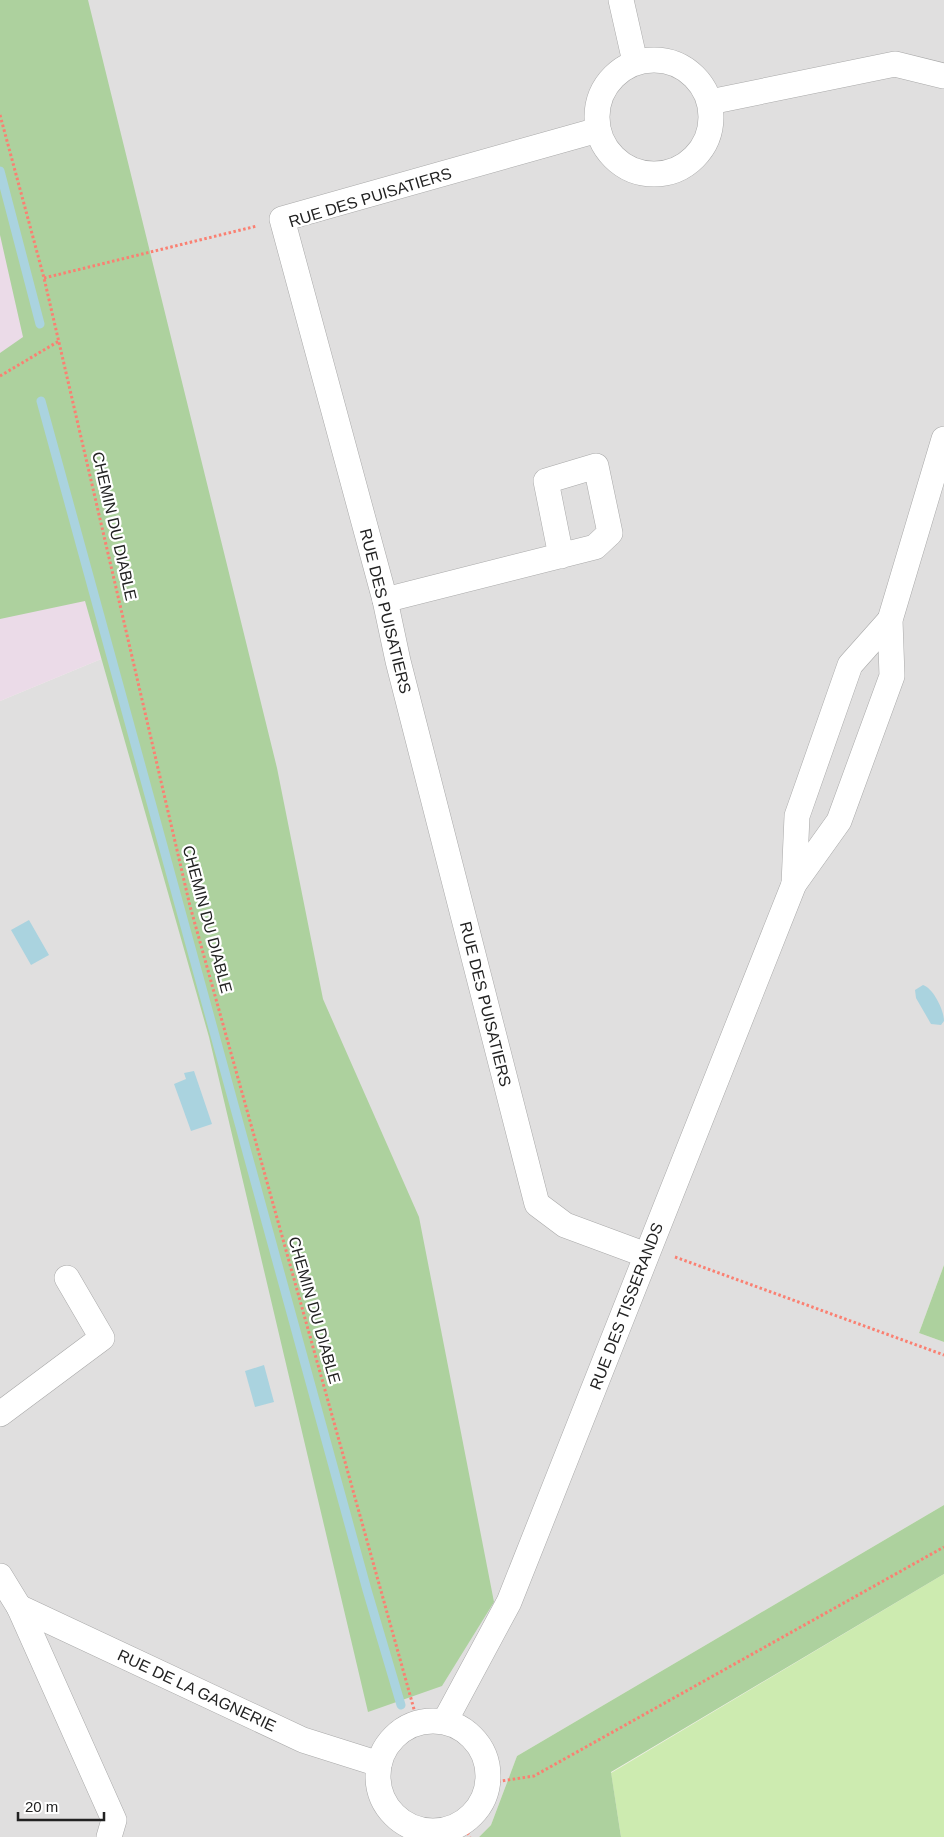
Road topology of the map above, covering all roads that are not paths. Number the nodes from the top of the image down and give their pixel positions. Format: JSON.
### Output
{"nodes":[{"id":1,"x":621,"y":0,"type":"edge"},
{"id":2,"x":635,"y":62,"type":"junction"},
{"id":3,"x":944,"y":76,"type":"edge"},
{"id":4,"x":710,"y":102,"type":"junction"},
{"id":5,"x":598,"y":130,"type":"junction"},
{"id":6,"x":944,"y":439,"type":"edge"},
{"id":7,"x":561,"y":556,"type":"dead end"},
{"id":8,"x":385,"y":600,"type":"junction"},
{"id":9,"x":890,"y":620,"type":"junction"},
{"id":10,"x":794,"y":884,"type":"junction"},
{"id":11,"x":648,"y":1251,"type":"junction"},
{"id":12,"x":66,"y":1278,"type":"dead end"},
{"id":13,"x":0,"y":1414,"type":"edge"},
{"id":14,"x":0,"y":1576,"type":"edge"},
{"id":15,"x":20,"y":1607,"type":"junction"},
{"id":16,"x":445,"y":1721,"type":"junction"},
{"id":17,"x":379,"y":1764,"type":"junction"},
{"id":18,"x":466,"y":1830,"type":"edge"},
{"id":19,"x":406,"y":1831,"type":"edge"},
{"id":20,"x":109,"y":1837,"type":"edge"}],
"edges":[{"from":1,"to":2,"type":"street"},
{"from":2,"to":4,"type":"street"},
{"from":2,"to":5,"type":"street"},
{"from":3,"to":4,"type":"street"},
{"from":4,"to":5,"type":"street"},
{"from":5,"to":8,"type":"street","name":"RUE DES PUISATIERS"},
{"from":6,"to":9,"type":"street","name":"RUE DES TISSERANDS"},
{"from":7,"to":8,"type":"street"},
{"from":8,"to":11,"type":"street","name":"RUE DES PUISATIERS"},
{"from":9,"to":10,"type":"street","name":"RUE DES TISSERANDS"},
{"from":9,"to":10,"type":"street","name":"RUE DES TISSERANDS"},
{"from":10,"to":11,"type":"street","name":"RUE DES TISSERANDS"},
{"from":11,"to":16,"type":"street","name":"RUE DES TISSERANDS"},
{"from":12,"to":13,"type":"street"},
{"from":14,"to":15,"type":"street"},
{"from":15,"to":17,"type":"street","name":"RUE DE LA GAGNERIE"},
{"from":15,"to":20,"type":"street"},
{"from":16,"to":17,"type":"street"},
{"from":16,"to":18,"type":"street"},
{"from":17,"to":19,"type":"street"},
{"from":18,"to":19,"type":"street"}]}
